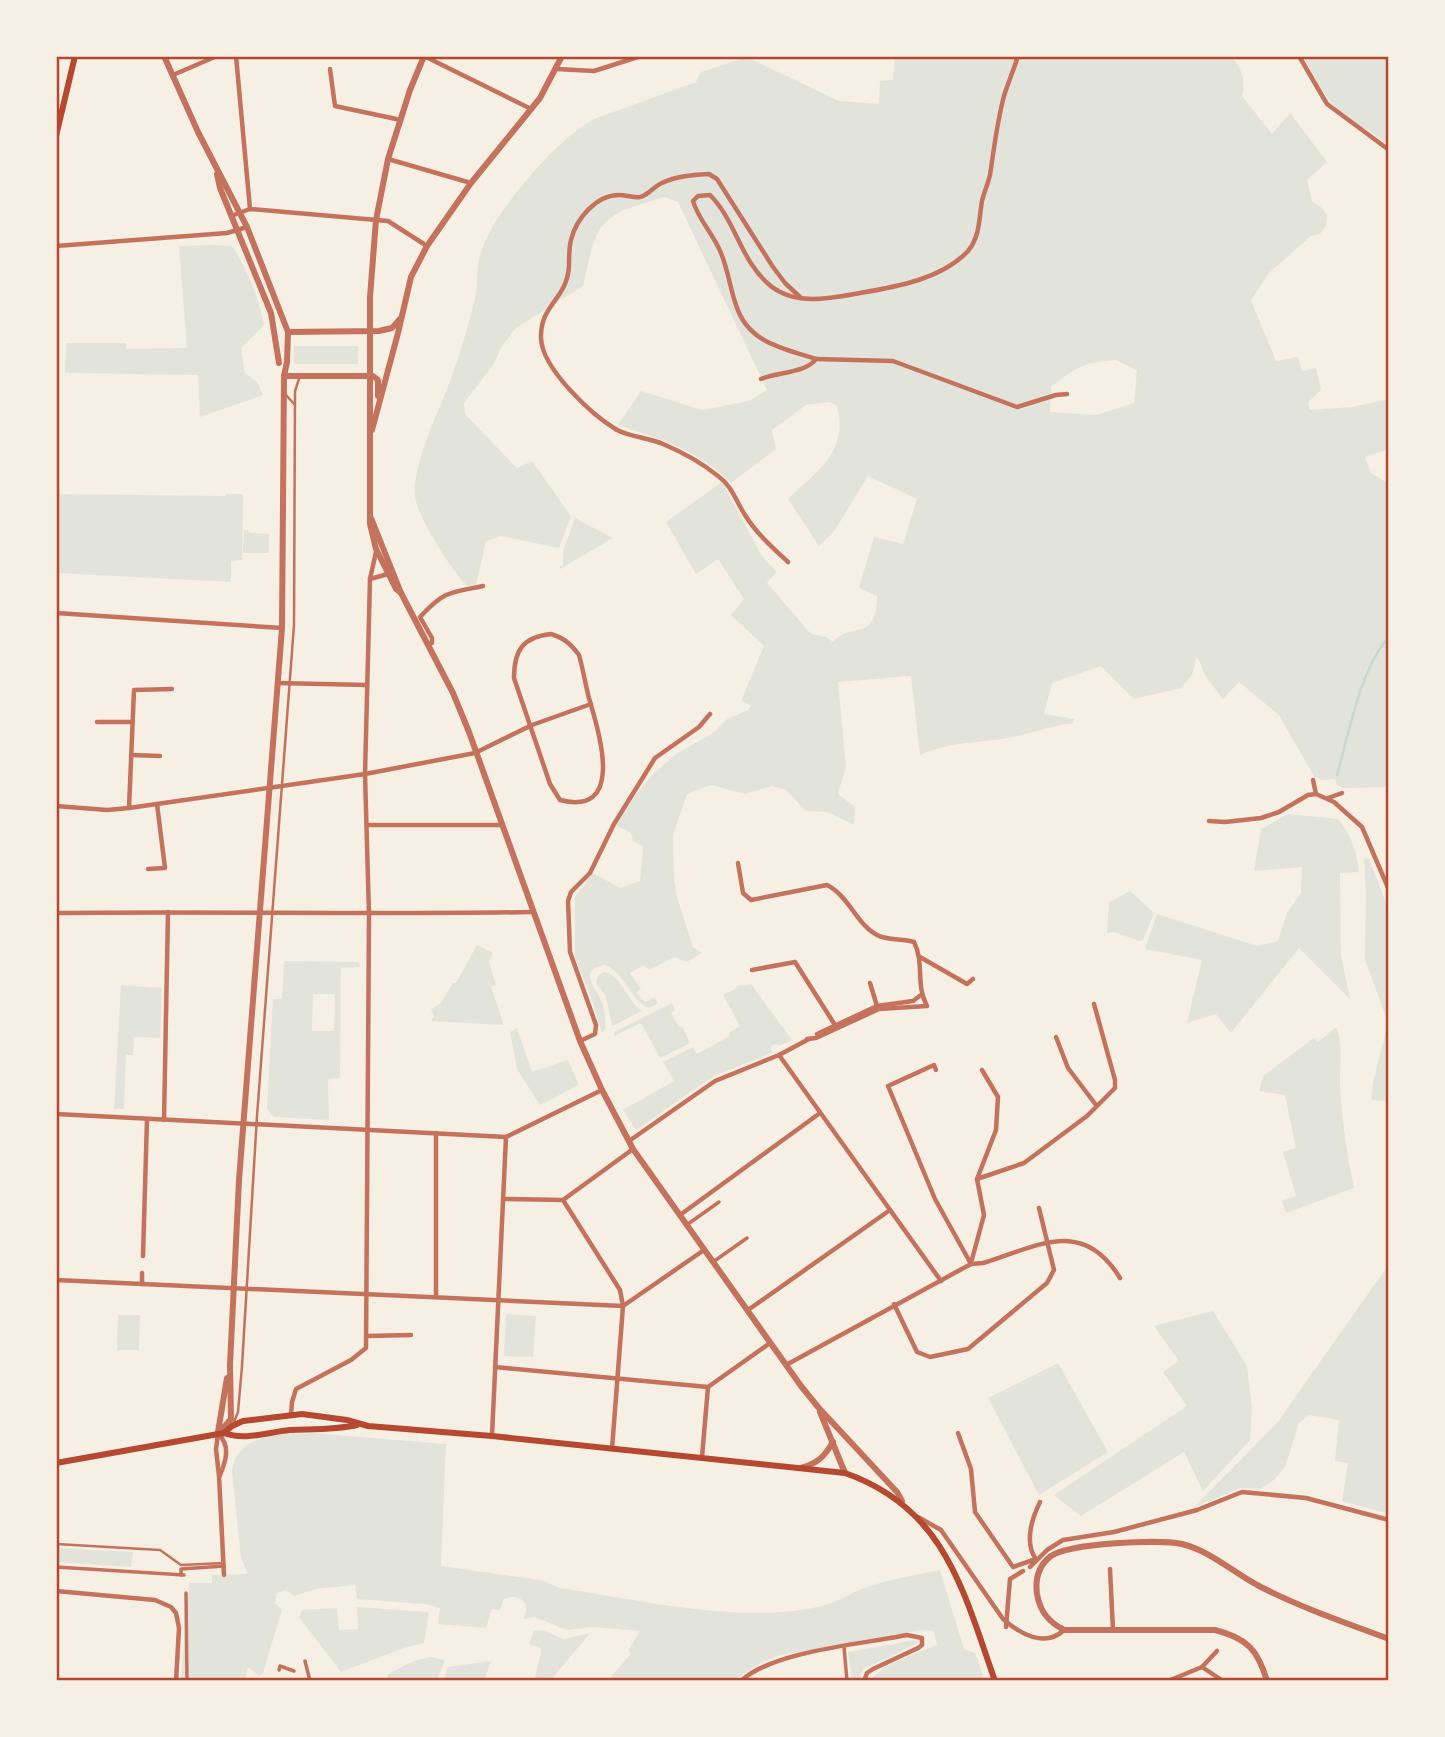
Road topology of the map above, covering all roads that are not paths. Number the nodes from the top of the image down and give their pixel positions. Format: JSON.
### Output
{"nodes":[{"id":1,"x":75,"y":56,"type":"edge"},
{"id":2,"x":164,"y":56,"type":"edge"},
{"id":3,"x":217,"y":56,"type":"edge"},
{"id":4,"x":236,"y":56,"type":"edge"},
{"id":5,"x":424,"y":56,"type":"edge"},
{"id":6,"x":562,"y":56,"type":"edge"},
{"id":7,"x":641,"y":56,"type":"edge"},
{"id":8,"x":1018,"y":56,"type":"edge"},
{"id":9,"x":1298,"y":56,"type":"edge"},
{"id":10,"x":330,"y":69,"type":"dead end"},
{"id":11,"x":557,"y":69,"type":"junction"},
{"id":12,"x":173,"y":75,"type":"junction"},
{"id":13,"x":531,"y":109,"type":"junction"},
{"id":14,"x":401,"y":120,"type":"junction"},
{"id":15,"x":56,"y":136,"type":"edge"},
{"id":16,"x":1389,"y":150,"type":"edge"},
{"id":17,"x":388,"y":159,"type":"junction"},
{"id":18,"x":216,"y":169,"type":"junction"},
{"id":19,"x":471,"y":183,"type":"junction"},
{"id":20,"x":250,"y":209,"type":"junction"},
{"id":21,"x":240,"y":212,"type":"junction"},
{"id":22,"x":231,"y":216,"type":"junction"},
{"id":23,"x":376,"y":220,"type":"junction"},
{"id":24,"x":247,"y":227,"type":"junction"},
{"id":25,"x":237,"y":230,"type":"junction"},
{"id":26,"x":56,"y":246,"type":"edge"},
{"id":27,"x":427,"y":246,"type":"junction"},
{"id":28,"x":802,"y":299,"type":"junction"},
{"id":29,"x":400,"y":318,"type":"junction"},
{"id":30,"x":273,"y":320,"type":"junction"},
{"id":31,"x":288,"y":332,"type":"junction"},
{"id":32,"x":369,"y":332,"type":"junction"},
{"id":33,"x":816,"y":359,"type":"junction"},
{"id":34,"x":279,"y":363,"type":"joint"},
{"id":35,"x":284,"y":376,"type":"junction"},
{"id":36,"x":300,"y":376,"type":"junction"},
{"id":37,"x":369,"y":376,"type":"junction"},
{"id":38,"x":761,"y":379,"type":"dead end"},
{"id":39,"x":284,"y":392,"type":"junction"},
{"id":40,"x":1067,"y":394,"type":"dead end"},
{"id":41,"x":379,"y":398,"type":"junction"},
{"id":42,"x":295,"y":405,"type":"junction"},
{"id":43,"x":371,"y":432,"type":"junction"},
{"id":44,"x":372,"y":518,"type":"junction"},
{"id":45,"x":376,"y":549,"type":"junction"},
{"id":46,"x":788,"y":562,"type":"dead end"},
{"id":47,"x":388,"y":574,"type":"junction"},
{"id":48,"x":370,"y":579,"type":"junction"},
{"id":49,"x":483,"y":586,"type":"dead end"},
{"id":50,"x":401,"y":593,"type":"junction"},
{"id":51,"x":56,"y":613,"type":"edge"},
{"id":52,"x":282,"y":628,"type":"junction"},
{"id":53,"x":428,"y":645,"type":"junction"},
{"id":54,"x":277,"y":683,"type":"junction"},
{"id":55,"x":288,"y":683,"type":"junction"},
{"id":56,"x":367,"y":685,"type":"junction"},
{"id":57,"x":172,"y":689,"type":"dead end"},
{"id":58,"x":591,"y":704,"type":"junction"},
{"id":59,"x":710,"y":714,"type":"dead end"},
{"id":60,"x":97,"y":722,"type":"dead end"},
{"id":61,"x":132,"y":722,"type":"junction"},
{"id":62,"x":532,"y":726,"type":"junction"},
{"id":63,"x":475,"y":753,"type":"junction"},
{"id":64,"x":131,"y":755,"type":"junction"},
{"id":65,"x":160,"y":756,"type":"dead end"},
{"id":66,"x":365,"y":774,"type":"junction"},
{"id":67,"x":1313,"y":780,"type":"dead end"},
{"id":68,"x":281,"y":786,"type":"junction"},
{"id":69,"x":268,"y":788,"type":"junction"},
{"id":70,"x":1342,"y":793,"type":"dead end"},
{"id":71,"x":1316,"y":794,"type":"junction"},
{"id":72,"x":1327,"y":799,"type":"junction"},
{"id":73,"x":157,"y":804,"type":"junction"},
{"id":74,"x":56,"y":806,"type":"edge"},
{"id":75,"x":129,"y":808,"type":"junction"},
{"id":76,"x":1209,"y":821,"type":"dead end"},
{"id":77,"x":367,"y":825,"type":"junction"},
{"id":78,"x":502,"y":825,"type":"junction"},
{"id":79,"x":738,"y":863,"type":"dead end"},
{"id":80,"x":148,"y":870,"type":"dead end"},
{"id":81,"x":1389,"y":890,"type":"edge"},
{"id":82,"x":168,"y":912,"type":"junction"},
{"id":83,"x":533,"y":912,"type":"junction"},
{"id":84,"x":56,"y":913,"type":"edge"},
{"id":85,"x":258,"y":913,"type":"junction"},
{"id":86,"x":272,"y":913,"type":"junction"},
{"id":87,"x":369,"y":915,"type":"junction"},
{"id":88,"x":920,"y":955,"type":"junction"},
{"id":89,"x":752,"y":970,"type":"dead end"},
{"id":90,"x":973,"y":979,"type":"dead end"},
{"id":91,"x":870,"y":983,"type":"dead end"},
{"id":92,"x":921,"y":995,"type":"junction"},
{"id":93,"x":1094,"y":1004,"type":"dead end"},
{"id":94,"x":877,"y":1006,"type":"junction"},
{"id":95,"x":835,"y":1025,"type":"junction"},
{"id":96,"x":1056,"y":1037,"type":"dead end"},
{"id":97,"x":807,"y":1039,"type":"junction"},
{"id":98,"x":580,"y":1041,"type":"junction"},
{"id":99,"x":779,"y":1055,"type":"junction"},
{"id":100,"x":936,"y":1070,"type":"dead end"},
{"id":101,"x":982,"y":1070,"type":"dead end"},
{"id":102,"x":602,"y":1090,"type":"junction"},
{"id":103,"x":1096,"y":1105,"type":"junction"},
{"id":104,"x":820,"y":1113,"type":"junction"},
{"id":105,"x":56,"y":1114,"type":"edge"},
{"id":106,"x":147,"y":1119,"type":"junction"},
{"id":107,"x":163,"y":1120,"type":"junction"},
{"id":108,"x":243,"y":1124,"type":"junction"},
{"id":109,"x":257,"y":1124,"type":"junction"},
{"id":110,"x":367,"y":1129,"type":"junction"},
{"id":111,"x":436,"y":1133,"type":"junction"},
{"id":112,"x":506,"y":1137,"type":"junction"},
{"id":113,"x":628,"y":1142,"type":"junction"},
{"id":114,"x":633,"y":1149,"type":"junction"},
{"id":115,"x":977,"y":1179,"type":"junction"},
{"id":116,"x":503,"y":1199,"type":"junction"},
{"id":117,"x":563,"y":1200,"type":"junction"},
{"id":118,"x":719,"y":1202,"type":"dead end"},
{"id":119,"x":1040,"y":1208,"type":"dead end"},
{"id":120,"x":890,"y":1209,"type":"junction"},
{"id":121,"x":679,"y":1215,"type":"junction"},
{"id":122,"x":686,"y":1225,"type":"junction"},
{"id":123,"x":747,"y":1238,"type":"dead end"},
{"id":124,"x":1049,"y":1243,"type":"junction"},
{"id":125,"x":704,"y":1250,"type":"junction"},
{"id":126,"x":143,"y":1256,"type":"dead end"},
{"id":127,"x":713,"y":1262,"type":"junction"},
{"id":128,"x":971,"y":1264,"type":"junction"},
{"id":129,"x":142,"y":1273,"type":"dead end"},
{"id":130,"x":1121,"y":1278,"type":"dead end"},
{"id":131,"x":56,"y":1280,"type":"edge"},
{"id":132,"x":942,"y":1281,"type":"junction"},
{"id":133,"x":142,"y":1284,"type":"junction"},
{"id":134,"x":233,"y":1289,"type":"junction"},
{"id":135,"x":247,"y":1289,"type":"junction"},
{"id":136,"x":368,"y":1293,"type":"junction"},
{"id":137,"x":436,"y":1295,"type":"junction"},
{"id":138,"x":499,"y":1299,"type":"junction"},
{"id":139,"x":894,"y":1304,"type":"junction"},
{"id":140,"x":624,"y":1306,"type":"junction"},
{"id":141,"x":748,"y":1310,"type":"junction"},
{"id":142,"x":411,"y":1335,"type":"dead end"},
{"id":143,"x":367,"y":1336,"type":"junction"},
{"id":144,"x":770,"y":1343,"type":"junction"},
{"id":145,"x":230,"y":1365,"type":"junction"},
{"id":146,"x":786,"y":1365,"type":"junction"},
{"id":147,"x":495,"y":1367,"type":"junction"},
{"id":148,"x":619,"y":1379,"type":"junction"},
{"id":149,"x":708,"y":1387,"type":"junction"},
{"id":150,"x":818,"y":1408,"type":"junction"},
{"id":151,"x":291,"y":1415,"type":"junction"},
{"id":152,"x":357,"y":1425,"type":"junction"},
{"id":153,"x":232,"y":1426,"type":"junction"},
{"id":154,"x":958,"y":1433,"type":"dead end"},
{"id":155,"x":221,"y":1434,"type":"junction"},
{"id":156,"x":492,"y":1436,"type":"junction"},
{"id":157,"x":233,"y":1437,"type":"junction"},
{"id":158,"x":833,"y":1442,"type":"junction"},
{"id":159,"x":226,"y":1449,"type":"junction"},
{"id":160,"x":612,"y":1449,"type":"junction"},
{"id":161,"x":702,"y":1457,"type":"junction"},
{"id":162,"x":56,"y":1463,"type":"edge"},
{"id":163,"x":801,"y":1468,"type":"junction"},
{"id":164,"x":845,"y":1473,"type":"junction"},
{"id":165,"x":219,"y":1476,"type":"junction"},
{"id":166,"x":902,"y":1501,"type":"junction"},
{"id":167,"x":1040,"y":1502,"type":"dead end"},
{"id":168,"x":918,"y":1517,"type":"junction"},
{"id":169,"x":1389,"y":1520,"type":"edge"},
{"id":170,"x":56,"y":1545,"type":"edge"},
{"id":171,"x":1036,"y":1559,"type":"junction"},
{"id":172,"x":224,"y":1564,"type":"junction"},
{"id":173,"x":56,"y":1567,"type":"edge"},
{"id":174,"x":1030,"y":1567,"type":"dead end"},
{"id":175,"x":1110,"y":1569,"type":"dead end"},
{"id":176,"x":1040,"y":1570,"type":"junction"},
{"id":177,"x":1023,"y":1571,"type":"dead end"},
{"id":178,"x":225,"y":1575,"type":"dead end"},
{"id":179,"x":56,"y":1591,"type":"edge"},
{"id":180,"x":186,"y":1593,"type":"dead end"},
{"id":181,"x":1006,"y":1624,"type":"junction"},
{"id":182,"x":1064,"y":1630,"type":"junction"},
{"id":183,"x":1113,"y":1631,"type":"junction"},
{"id":184,"x":1389,"y":1639,"type":"edge"},
{"id":185,"x":844,"y":1647,"type":"junction"},
{"id":186,"x":1217,"y":1651,"type":"dead end"},
{"id":187,"x":305,"y":1661,"type":"dead end"},
{"id":188,"x":279,"y":1667,"type":"dead end"},
{"id":189,"x":1202,"y":1667,"type":"junction"},
{"id":190,"x":294,"y":1671,"type":"dead end"},
{"id":191,"x":176,"y":1681,"type":"edge"},
{"id":192,"x":187,"y":1681,"type":"edge"},
{"id":193,"x":310,"y":1681,"type":"edge"},
{"id":194,"x":741,"y":1681,"type":"edge"},
{"id":195,"x":847,"y":1681,"type":"edge"},
{"id":196,"x":864,"y":1681,"type":"edge"},
{"id":197,"x":995,"y":1681,"type":"edge"},
{"id":198,"x":1168,"y":1681,"type":"edge"},
{"id":199,"x":1223,"y":1681,"type":"edge"},
{"id":200,"x":1268,"y":1681,"type":"edge"}],
"edges":[{"from":1,"to":15,"type":"main road"},
{"from":2,"to":12,"type":"street"},
{"from":3,"to":12,"type":"street"},
{"from":4,"to":20,"type":"street"},
{"from":5,"to":13,"type":"street"},
{"from":5,"to":14,"type":"street"},
{"from":6,"to":11,"type":"street"},
{"from":7,"to":11,"type":"street"},
{"from":8,"to":28,"type":"street"},
{"from":9,"to":16,"type":"street"},
{"from":10,"to":14,"type":"street"},
{"from":11,"to":13,"type":"street"},
{"from":12,"to":18,"type":"street"},
{"from":13,"to":19,"type":"street"},
{"from":14,"to":17,"type":"street"},
{"from":17,"to":19,"type":"street"},
{"from":17,"to":23,"type":"street"},
{"from":18,"to":21,"type":"street"},
{"from":18,"to":22,"type":"street"},
{"from":19,"to":27,"type":"street"},
{"from":20,"to":21,"type":"street"},
{"from":20,"to":23,"type":"street"},
{"from":21,"to":22,"type":"street"},
{"from":21,"to":24,"type":"street"},
{"from":22,"to":25,"type":"street"},
{"from":23,"to":27,"type":"street"},
{"from":23,"to":32,"type":"street"},
{"from":24,"to":25,"type":"street"},
{"from":24,"to":31,"type":"street"},
{"from":25,"to":26,"type":"street"},
{"from":25,"to":30,"type":"street"},
{"from":27,"to":29,"type":"street"},
{"from":28,"to":33,"type":"street"},
{"from":28,"to":46,"type":"street"},
{"from":29,"to":32,"type":"street"},
{"from":29,"to":41,"type":"street"},
{"from":30,"to":31,"type":"street"},
{"from":30,"to":34,"type":"street"},
{"from":31,"to":32,"type":"street"},
{"from":31,"to":35,"type":"street"},
{"from":32,"to":37,"type":"street"},
{"from":33,"to":38,"type":"street"},
{"from":33,"to":40,"type":"street"},
{"from":34,"to":35,"type":"street"},
{"from":35,"to":36,"type":"street"},
{"from":35,"to":39,"type":"street"},
{"from":36,"to":37,"type":"street"},
{"from":36,"to":42,"type":"lane"},
{"from":37,"to":41,"type":"street"},
{"from":37,"to":43,"type":"street"},
{"from":39,"to":42,"type":"lane"},
{"from":39,"to":52,"type":"street"},
{"from":41,"to":43,"type":"street"},
{"from":42,"to":55,"type":"lane"},
{"from":43,"to":44,"type":"street"},
{"from":44,"to":45,"type":"street"},
{"from":44,"to":50,"type":"street"},
{"from":45,"to":47,"type":"street"},
{"from":45,"to":48,"type":"street"},
{"from":47,"to":48,"type":"street"},
{"from":47,"to":50,"type":"street"},
{"from":48,"to":56,"type":"street"},
{"from":49,"to":53,"type":"street"},
{"from":50,"to":53,"type":"street"},
{"from":51,"to":52,"type":"street"},
{"from":52,"to":54,"type":"street"},
{"from":53,"to":63,"type":"street"},
{"from":54,"to":55,"type":"street"},
{"from":54,"to":69,"type":"street"},
{"from":55,"to":56,"type":"street"},
{"from":55,"to":68,"type":"lane"},
{"from":56,"to":66,"type":"street"},
{"from":57,"to":61,"type":"street"},
{"from":58,"to":62,"type":"street"},
{"from":58,"to":62,"type":"street"},
{"from":58,"to":62,"type":"street"},
{"from":59,"to":98,"type":"street"},
{"from":60,"to":61,"type":"street"},
{"from":61,"to":64,"type":"street"},
{"from":62,"to":63,"type":"street"},
{"from":63,"to":66,"type":"street"},
{"from":63,"to":78,"type":"street"},
{"from":64,"to":65,"type":"street"},
{"from":64,"to":75,"type":"street"},
{"from":66,"to":68,"type":"street"},
{"from":66,"to":77,"type":"street"},
{"from":67,"to":71,"type":"street"},
{"from":68,"to":69,"type":"street"},
{"from":68,"to":86,"type":"lane"},
{"from":69,"to":73,"type":"street"},
{"from":69,"to":85,"type":"street"},
{"from":70,"to":72,"type":"street"},
{"from":71,"to":72,"type":"street"},
{"from":71,"to":76,"type":"street"},
{"from":72,"to":81,"type":"street"},
{"from":73,"to":75,"type":"street"},
{"from":73,"to":80,"type":"street"},
{"from":74,"to":75,"type":"street"},
{"from":77,"to":78,"type":"street"},
{"from":77,"to":87,"type":"street"},
{"from":78,"to":83,"type":"street"},
{"from":79,"to":88,"type":"street"},
{"from":82,"to":84,"type":"street"},
{"from":82,"to":85,"type":"street"},
{"from":82,"to":107,"type":"street"},
{"from":83,"to":87,"type":"street"},
{"from":83,"to":98,"type":"street"},
{"from":85,"to":86,"type":"street"},
{"from":85,"to":108,"type":"street"},
{"from":86,"to":87,"type":"street"},
{"from":86,"to":109,"type":"lane"},
{"from":87,"to":110,"type":"street"},
{"from":88,"to":90,"type":"street"},
{"from":88,"to":92,"type":"street"},
{"from":89,"to":95,"type":"street"},
{"from":91,"to":94,"type":"street"},
{"from":92,"to":94,"type":"street"},
{"from":92,"to":97,"type":"street"},
{"from":93,"to":103,"type":"street"},
{"from":94,"to":95,"type":"street"},
{"from":95,"to":97,"type":"street"},
{"from":96,"to":103,"type":"street"},
{"from":97,"to":99,"type":"street"},
{"from":98,"to":102,"type":"street"},
{"from":99,"to":104,"type":"street"},
{"from":99,"to":113,"type":"street"},
{"from":100,"to":128,"type":"street"},
{"from":101,"to":115,"type":"street"},
{"from":102,"to":112,"type":"street"},
{"from":102,"to":113,"type":"street"},
{"from":103,"to":115,"type":"street"},
{"from":104,"to":120,"type":"street"},
{"from":104,"to":121,"type":"street"},
{"from":105,"to":106,"type":"street"},
{"from":106,"to":107,"type":"street"},
{"from":106,"to":126,"type":"street"},
{"from":107,"to":108,"type":"street"},
{"from":108,"to":109,"type":"street"},
{"from":108,"to":134,"type":"street"},
{"from":109,"to":110,"type":"street"},
{"from":109,"to":135,"type":"lane"},
{"from":110,"to":111,"type":"street"},
{"from":110,"to":136,"type":"street"},
{"from":111,"to":112,"type":"street"},
{"from":111,"to":137,"type":"street"},
{"from":112,"to":116,"type":"street"},
{"from":113,"to":114,"type":"street"},
{"from":114,"to":117,"type":"street"},
{"from":114,"to":121,"type":"street"},
{"from":115,"to":128,"type":"street"},
{"from":116,"to":117,"type":"street"},
{"from":116,"to":138,"type":"street"},
{"from":117,"to":140,"type":"street"},
{"from":118,"to":122,"type":"street"},
{"from":119,"to":124,"type":"street"},
{"from":120,"to":132,"type":"street"},
{"from":120,"to":141,"type":"street"},
{"from":121,"to":122,"type":"street"},
{"from":122,"to":125,"type":"street"},
{"from":123,"to":127,"type":"street"},
{"from":124,"to":128,"type":"street"},
{"from":124,"to":130,"type":"street"},
{"from":124,"to":139,"type":"street"},
{"from":125,"to":127,"type":"street"},
{"from":125,"to":140,"type":"street"},
{"from":127,"to":141,"type":"street"},
{"from":128,"to":132,"type":"street"},
{"from":129,"to":133,"type":"street"},
{"from":131,"to":133,"type":"street"},
{"from":132,"to":139,"type":"street"},
{"from":133,"to":134,"type":"street"},
{"from":134,"to":135,"type":"street"},
{"from":134,"to":145,"type":"street"},
{"from":135,"to":136,"type":"street"},
{"from":135,"to":153,"type":"lane"},
{"from":136,"to":137,"type":"street"},
{"from":136,"to":143,"type":"street"},
{"from":137,"to":138,"type":"street"},
{"from":138,"to":140,"type":"street"},
{"from":138,"to":147,"type":"street"},
{"from":139,"to":146,"type":"street"},
{"from":140,"to":148,"type":"street"},
{"from":141,"to":144,"type":"street"},
{"from":142,"to":143,"type":"street"},
{"from":143,"to":151,"type":"street"},
{"from":144,"to":146,"type":"street"},
{"from":144,"to":149,"type":"street"},
{"from":145,"to":155,"type":"street"},
{"from":145,"to":155,"type":"street"},
{"from":146,"to":150,"type":"street"},
{"from":147,"to":148,"type":"street"},
{"from":147,"to":156,"type":"street"},
{"from":148,"to":149,"type":"street"},
{"from":148,"to":160,"type":"street"},
{"from":149,"to":161,"type":"street"},
{"from":150,"to":158,"type":"street"},
{"from":150,"to":166,"type":"street"},
{"from":151,"to":152,"type":"main road"},
{"from":151,"to":153,"type":"main road"},
{"from":152,"to":156,"type":"main road"},
{"from":152,"to":157,"type":"main road"},
{"from":153,"to":155,"type":"main road"},
{"from":154,"to":171,"type":"street"},
{"from":155,"to":157,"type":"main road"},
{"from":155,"to":159,"type":"street"},
{"from":155,"to":162,"type":"main road"},
{"from":155,"to":165,"type":"street"},
{"from":156,"to":160,"type":"main road"},
{"from":157,"to":159,"type":"street"},
{"from":158,"to":163,"type":"street"},
{"from":158,"to":164,"type":"street"},
{"from":159,"to":165,"type":"street"},
{"from":160,"to":161,"type":"main road"},
{"from":161,"to":163,"type":"main road"},
{"from":163,"to":164,"type":"main road"},
{"from":164,"to":166,"type":"main road"},
{"from":165,"to":172,"type":"street"},
{"from":166,"to":168,"type":"main road"},
{"from":167,"to":171,"type":"street"},
{"from":168,"to":181,"type":"street"},
{"from":168,"to":197,"type":"main road"},
{"from":169,"to":171,"type":"street"},
{"from":170,"to":172,"type":"lane"},
{"from":171,"to":174,"type":"street"},
{"from":171,"to":176,"type":"street"},
{"from":172,"to":173,"type":"street"},
{"from":172,"to":178,"type":"street"},
{"from":175,"to":183,"type":"street"},
{"from":176,"to":182,"type":"street"},
{"from":176,"to":184,"type":"street"},
{"from":177,"to":181,"type":"street"},
{"from":179,"to":191,"type":"street"},
{"from":180,"to":192,"type":"street"},
{"from":181,"to":182,"type":"street"},
{"from":182,"to":183,"type":"street"},
{"from":183,"to":200,"type":"street"},
{"from":185,"to":194,"type":"street"},
{"from":185,"to":195,"type":"street"},
{"from":185,"to":196,"type":"street"},
{"from":186,"to":189,"type":"street"},
{"from":187,"to":193,"type":"street"},
{"from":188,"to":190,"type":"street"},
{"from":189,"to":198,"type":"street"},
{"from":189,"to":199,"type":"street"}]}
